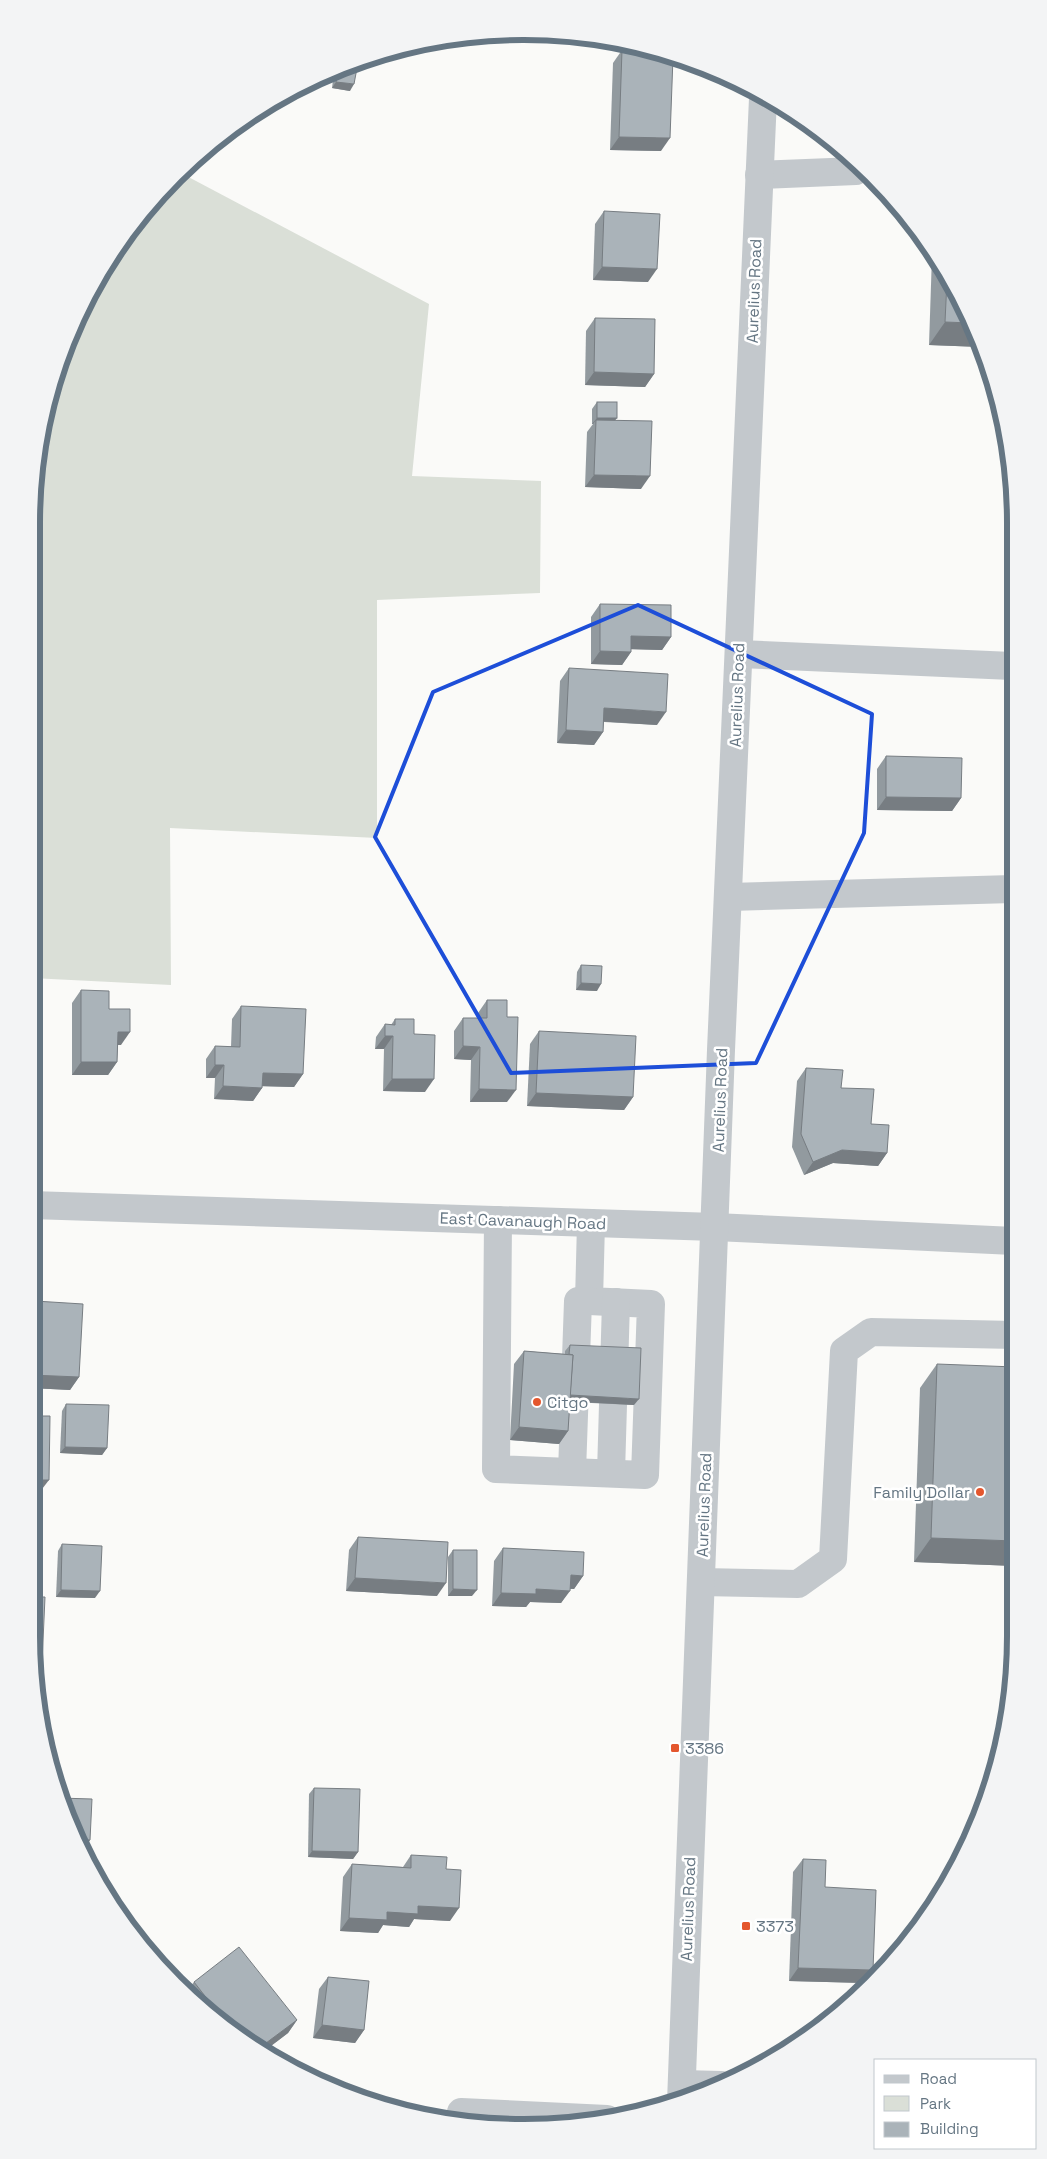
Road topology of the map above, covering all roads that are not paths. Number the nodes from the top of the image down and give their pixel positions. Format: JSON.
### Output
{"nodes":[{"id":1,"x":763,"y":104,"type":"edge"},
{"id":2,"x":854,"y":171,"type":"edge"},
{"id":3,"x":760,"y":175,"type":"junction"},
{"id":4,"x":739,"y":654,"type":"junction"},
{"id":5,"x":1007,"y":666,"type":"edge"},
{"id":6,"x":1007,"y":889,"type":"edge"},
{"id":7,"x":729,"y":897,"type":"junction"},
{"id":8,"x":40,"y":1205,"type":"edge"},
{"id":9,"x":498,"y":1220,"type":"junction"},
{"id":10,"x":591,"y":1223,"type":"junction"},
{"id":11,"x":715,"y":1227,"type":"junction"},
{"id":12,"x":1007,"y":1241,"type":"edge"},
{"id":13,"x":589,"y":1301,"type":"junction"},
{"id":14,"x":1007,"y":1335,"type":"edge"},
{"id":15,"x":572,"y":1472,"type":"junction"},
{"id":16,"x":701,"y":1582,"type":"junction"},
{"id":17,"x":681,"y":2093,"type":"edge"},
{"id":18,"x":461,"y":2112,"type":"dead end"},
{"id":19,"x":565,"y":2117,"type":"edge"}],
"edges":[{"from":1,"to":3,"type":"street","name":"Aurelius Road"},
{"from":2,"to":3,"type":"street"},
{"from":3,"to":4,"type":"street","name":"Aurelius Road"},
{"from":4,"to":5,"type":"street"},
{"from":4,"to":7,"type":"street","name":"Aurelius Road"},
{"from":6,"to":7,"type":"street"},
{"from":7,"to":11,"type":"street","name":"Aurelius Road"},
{"from":8,"to":9,"type":"street","name":"East Cavanaugh Road"},
{"from":9,"to":10,"type":"street","name":"East Cavanaugh Road"},
{"from":9,"to":15,"type":"street"},
{"from":10,"to":11,"type":"street","name":"East Cavanaugh Road"},
{"from":10,"to":13,"type":"street"},
{"from":11,"to":12,"type":"street","name":"East Cavanaugh Road"},
{"from":11,"to":16,"type":"street","name":"Aurelius Road"},
{"from":13,"to":15,"type":"street"},
{"from":13,"to":15,"type":"street"},
{"from":14,"to":16,"type":"street"},
{"from":16,"to":17,"type":"street","name":"Aurelius Road"},
{"from":18,"to":19,"type":"street"}]}
